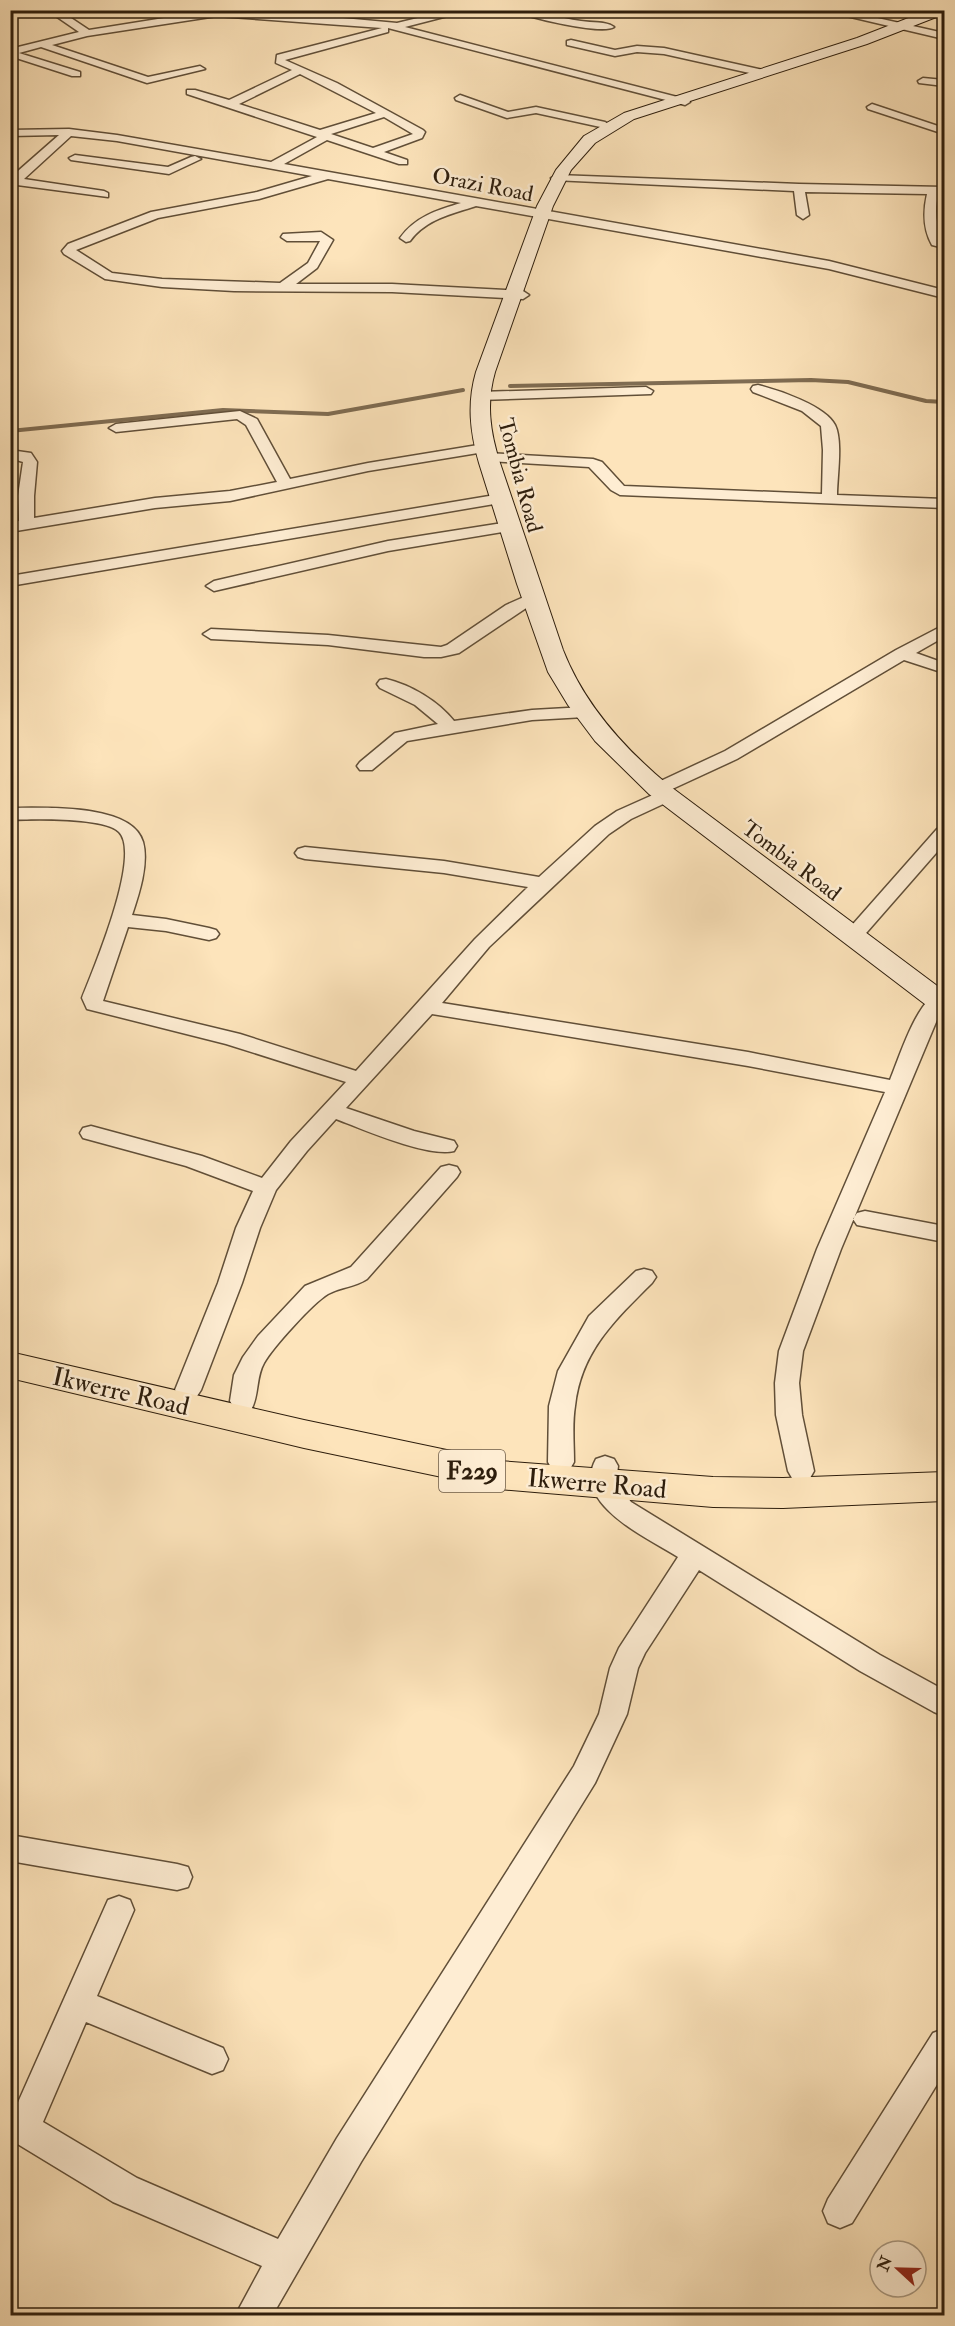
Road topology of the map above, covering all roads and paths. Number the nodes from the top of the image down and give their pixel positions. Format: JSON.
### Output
{"nodes":[{"id":1,"x":52,"y":10,"type":"edge"},
{"id":2,"x":154,"y":10,"type":"edge"},
{"id":3,"x":466,"y":10,"type":"edge"},
{"id":4,"x":519,"y":10,"type":"edge"},
{"id":5,"x":826,"y":10,"type":"edge"},
{"id":6,"x":943,"y":10,"type":"edge"},
{"id":7,"x":217,"y":12,"type":"edge"},
{"id":8,"x":945,"y":15,"type":"edge"},
{"id":9,"x":285,"y":16,"type":"junction"},
{"id":10,"x":169,"y":20,"type":"junction"},
{"id":11,"x":151,"y":22,"type":"junction"},
{"id":12,"x":267,"y":27,"type":"dead end"},
{"id":13,"x":392,"y":27,"type":"junction"},
{"id":14,"x":609,"y":27,"type":"dead end"},
{"id":15,"x":905,"y":28,"type":"junction"},
{"id":16,"x":168,"y":32,"type":"dead end"},
{"id":17,"x":87,"y":33,"type":"junction"},
{"id":18,"x":945,"y":36,"type":"edge"},
{"id":19,"x":571,"y":43,"type":"dead end"},
{"id":20,"x":41,"y":44,"type":"junction"},
{"id":21,"x":10,"y":52,"type":"edge"},
{"id":22,"x":200,"y":69,"type":"dead end"},
{"id":23,"x":300,"y":70,"type":"junction"},
{"id":24,"x":763,"y":73,"type":"junction"},
{"id":25,"x":76,"y":74,"type":"dead end"},
{"id":26,"x":923,"y":81,"type":"dead end"},
{"id":27,"x":945,"y":83,"type":"edge"},
{"id":28,"x":191,"y":92,"type":"dead end"},
{"id":29,"x":460,"y":98,"type":"dead end"},
{"id":30,"x":680,"y":101,"type":"junction"},
{"id":31,"x":230,"y":104,"type":"junction"},
{"id":32,"x":872,"y":107,"type":"dead end"},
{"id":33,"x":386,"y":113,"type":"junction"},
{"id":34,"x":605,"y":125,"type":"junction"},
{"id":35,"x":945,"y":131,"type":"edge"},
{"id":36,"x":69,"y":132,"type":"junction"},
{"id":37,"x":88,"y":133,"type":"junction"},
{"id":38,"x":10,"y":134,"type":"edge"},
{"id":39,"x":323,"y":135,"type":"junction"},
{"id":40,"x":373,"y":152,"type":"junction"},
{"id":41,"x":75,"y":158,"type":"dead end"},
{"id":42,"x":195,"y":159,"type":"junction"},
{"id":43,"x":403,"y":162,"type":"dead end"},
{"id":44,"x":230,"y":165,"type":"dead end"},
{"id":45,"x":272,"y":166,"type":"junction"},
{"id":46,"x":329,"y":176,"type":"junction"},
{"id":47,"x":564,"y":178,"type":"junction"},
{"id":48,"x":13,"y":183,"type":"edge"},
{"id":49,"x":799,"y":188,"type":"junction"},
{"id":50,"x":939,"y":191,"type":"edge"},
{"id":51,"x":104,"y":195,"type":"dead end"},
{"id":52,"x":477,"y":202,"type":"junction"},
{"id":53,"x":548,"y":215,"type":"junction"},
{"id":54,"x":803,"y":215,"type":"dead end"},
{"id":55,"x":287,"y":237,"type":"dead end"},
{"id":56,"x":406,"y":238,"type":"dead end"},
{"id":57,"x":945,"y":244,"type":"edge"},
{"id":58,"x":283,"y":287,"type":"junction"},
{"id":59,"x":517,"y":294,"type":"junction"},
{"id":60,"x":945,"y":294,"type":"edge"},
{"id":61,"x":758,"y":389,"type":"dead end"},
{"id":62,"x":646,"y":391,"type":"dead end"},
{"id":63,"x":488,"y":395,"type":"junction"},
{"id":64,"x":116,"y":428,"type":"dead end"},
{"id":65,"x":10,"y":453,"type":"edge"},
{"id":66,"x":491,"y":454,"type":"junction"},
{"id":67,"x":286,"y":485,"type":"junction"},
{"id":68,"x":501,"y":499,"type":"junction"},
{"id":69,"x":829,"y":499,"type":"junction"},
{"id":70,"x":945,"y":504,"type":"edge"},
{"id":71,"x":27,"y":525,"type":"junction"},
{"id":72,"x":509,"y":526,"type":"junction"},
{"id":73,"x":10,"y":527,"type":"edge"},
{"id":74,"x":10,"y":582,"type":"edge"},
{"id":75,"x":214,"y":585,"type":"dead end"},
{"id":76,"x":533,"y":598,"type":"junction"},
{"id":77,"x":945,"y":630,"type":"edge"},
{"id":78,"x":211,"y":634,"type":"dead end"},
{"id":79,"x":902,"y":654,"type":"junction"},
{"id":80,"x":945,"y":668,"type":"edge"},
{"id":81,"x":386,"y":684,"type":"dead end"},
{"id":82,"x":585,"y":712,"type":"junction"},
{"id":83,"x":449,"y":727,"type":"junction"},
{"id":84,"x":366,"y":766,"type":"dead end"},
{"id":85,"x":666,"y":789,"type":"junction"},
{"id":86,"x":10,"y":814,"type":"edge"},
{"id":87,"x":945,"y":833,"type":"edge"},
{"id":88,"x":305,"y":854,"type":"dead end"},
{"id":89,"x":543,"y":884,"type":"junction"},
{"id":90,"x":121,"y":920,"type":"junction"},
{"id":91,"x":857,"y":930,"type":"junction"},
{"id":92,"x":209,"y":934,"type":"dead end"},
{"id":93,"x":943,"y":996,"type":"edge"},
{"id":94,"x":427,"y":1007,"type":"junction"},
{"id":95,"x":359,"y":1079,"type":"junction"},
{"id":96,"x":898,"y":1088,"type":"junction"},
{"id":97,"x":331,"y":1110,"type":"junction"},
{"id":98,"x":91,"y":1133,"type":"dead end"},
{"id":99,"x":446,"y":1146,"type":"dead end"},
{"id":100,"x":449,"y":1172,"type":"dead end"},
{"id":101,"x":266,"y":1188,"type":"junction"},
{"id":102,"x":865,"y":1220,"type":"dead end"},
{"id":103,"x":945,"y":1234,"type":"edge"},
{"id":104,"x":644,"y":1277,"type":"dead end"},
{"id":105,"x":10,"y":1347,"type":"edge"},
{"id":106,"x":10,"y":1365,"type":"edge"},
{"id":107,"x":188,"y":1390,"type":"junction"},
{"id":108,"x":243,"y":1401,"type":"junction"},
{"id":109,"x":561,"y":1462,"type":"junction"},
{"id":110,"x":945,"y":1466,"type":"edge"},
{"id":111,"x":801,"y":1471,"type":"junction"},
{"id":112,"x":604,"y":1475,"type":"junction"},
{"id":113,"x":945,"y":1487,"type":"edge"},
{"id":114,"x":694,"y":1555,"type":"junction"},
{"id":115,"x":945,"y":1704,"type":"edge"},
{"id":116,"x":10,"y":1848,"type":"edge"},
{"id":117,"x":177,"y":1877,"type":"dead end"},
{"id":118,"x":119,"y":1910,"type":"dead end"},
{"id":119,"x":77,"y":2003,"type":"junction"},
{"id":120,"x":945,"y":2044,"type":"edge"},
{"id":121,"x":212,"y":2059,"type":"dead end"},
{"id":122,"x":17,"y":2125,"type":"edge"},
{"id":123,"x":840,"y":2211,"type":"dead end"},
{"id":124,"x":285,"y":2259,"type":"junction"},
{"id":125,"x":252,"y":2316,"type":"edge"}],
"edges":[{"from":1,"to":17,"type":"street"},
{"from":2,"to":10,"type":"street"},
{"from":3,"to":13,"type":"street"},
{"from":4,"to":14,"type":"street"},
{"from":5,"to":15,"type":"street"},
{"from":6,"to":15,"type":"main road","name":"Tombia Road"},
{"from":7,"to":9,"type":"street"},
{"from":7,"to":10,"type":"street"},
{"from":8,"to":15,"type":"main road","name":"Tombia Road"},
{"from":9,"to":12,"type":"street"},
{"from":9,"to":13,"type":"street"},
{"from":10,"to":11,"type":"street"},
{"from":11,"to":16,"type":"street"},
{"from":11,"to":17,"type":"street"},
{"from":13,"to":23,"type":"street"},
{"from":13,"to":30,"type":"street"},
{"from":15,"to":18,"type":"street"},
{"from":15,"to":24,"type":"main road","name":"Tombia Road"},
{"from":15,"to":30,"type":"main road","name":"Tombia Road"},
{"from":17,"to":20,"type":"street"},
{"from":19,"to":24,"type":"street"},
{"from":20,"to":21,"type":"street"},
{"from":20,"to":22,"type":"street"},
{"from":21,"to":25,"type":"street"},
{"from":23,"to":31,"type":"street"},
{"from":23,"to":33,"type":"street"},
{"from":24,"to":30,"type":"main road","name":"Tombia Road"},
{"from":26,"to":27,"type":"street"},
{"from":28,"to":31,"type":"street"},
{"from":29,"to":34,"type":"street"},
{"from":30,"to":34,"type":"main road","name":"Tombia Road"},
{"from":30,"to":47,"type":"main road","name":"Tombia Road"},
{"from":31,"to":39,"type":"street"},
{"from":32,"to":35,"type":"street"},
{"from":33,"to":39,"type":"street"},
{"from":33,"to":40,"type":"street"},
{"from":34,"to":47,"type":"main road","name":"Tombia Road"},
{"from":36,"to":37,"type":"street","name":"Orazi Road"},
{"from":36,"to":38,"type":"street","name":"Orazi Road"},
{"from":36,"to":48,"type":"street"},
{"from":37,"to":42,"type":"street"},
{"from":37,"to":45,"type":"street","name":"Orazi Road"},
{"from":39,"to":40,"type":"street"},
{"from":39,"to":45,"type":"street"},
{"from":40,"to":43,"type":"street"},
{"from":41,"to":42,"type":"street"},
{"from":42,"to":44,"type":"street"},
{"from":45,"to":46,"type":"street","name":"Orazi Road"},
{"from":46,"to":52,"type":"street","name":"Orazi Road"},
{"from":46,"to":58,"type":"street"},
{"from":47,"to":49,"type":"street"},
{"from":47,"to":53,"type":"main road","name":"Tombia Road"},
{"from":48,"to":51,"type":"street"},
{"from":49,"to":50,"type":"street"},
{"from":49,"to":54,"type":"street"},
{"from":50,"to":57,"type":"street"},
{"from":52,"to":53,"type":"street","name":"Orazi Road"},
{"from":52,"to":56,"type":"street"},
{"from":53,"to":59,"type":"main road","name":"Tombia Road"},
{"from":53,"to":60,"type":"street","name":"Orazi Road"},
{"from":55,"to":58,"type":"street"},
{"from":58,"to":59,"type":"street"},
{"from":59,"to":63,"type":"main road","name":"Tombia Road"},
{"from":61,"to":69,"type":"street"},
{"from":62,"to":63,"type":"street"},
{"from":63,"to":66,"type":"main road","name":"Tombia Road"},
{"from":64,"to":67,"type":"street"},
{"from":65,"to":71,"type":"street"},
{"from":66,"to":67,"type":"street"},
{"from":66,"to":68,"type":"main road","name":"Tombia Road"},
{"from":66,"to":69,"type":"street"},
{"from":66,"to":85,"type":"main road","name":"Tombia Road"},
{"from":67,"to":71,"type":"street"},
{"from":68,"to":72,"type":"main road","name":"Tombia Road"},
{"from":68,"to":74,"type":"street"},
{"from":69,"to":70,"type":"street"},
{"from":71,"to":73,"type":"street"},
{"from":72,"to":75,"type":"street"},
{"from":72,"to":76,"type":"main road","name":"Tombia Road"},
{"from":76,"to":78,"type":"street"},
{"from":76,"to":82,"type":"main road","name":"Tombia Road"},
{"from":77,"to":79,"type":"street"},
{"from":79,"to":80,"type":"street"},
{"from":79,"to":85,"type":"street"},
{"from":81,"to":83,"type":"street"},
{"from":82,"to":83,"type":"street"},
{"from":82,"to":85,"type":"main road","name":"Tombia Road"},
{"from":83,"to":84,"type":"street"},
{"from":85,"to":89,"type":"street"},
{"from":85,"to":91,"type":"main road","name":"Tombia Road"},
{"from":86,"to":90,"type":"street"},
{"from":87,"to":91,"type":"street"},
{"from":88,"to":89,"type":"street"},
{"from":89,"to":94,"type":"street"},
{"from":90,"to":92,"type":"street"},
{"from":90,"to":95,"type":"street"},
{"from":91,"to":93,"type":"main road","name":"Tombia Road"},
{"from":93,"to":96,"type":"street"},
{"from":94,"to":95,"type":"street"},
{"from":94,"to":96,"type":"street"},
{"from":95,"to":97,"type":"street"},
{"from":96,"to":111,"type":"street"},
{"from":97,"to":99,"type":"street"},
{"from":97,"to":101,"type":"street"},
{"from":98,"to":101,"type":"street"},
{"from":100,"to":108,"type":"street"},
{"from":101,"to":107,"type":"street"},
{"from":102,"to":103,"type":"street"},
{"from":104,"to":109,"type":"street"},
{"from":105,"to":107,"type":"main road","name":"Ikwerre Road","number":"F229"},
{"from":106,"to":112,"type":"main road","name":"Ikwerre Road","number":"F229"},
{"from":107,"to":108,"type":"main road","name":"Ikwerre Road","number":"F229"},
{"from":108,"to":109,"type":"main road","name":"Ikwerre Road","number":"F229"},
{"from":109,"to":112,"type":"main road","name":"Ikwerre Road","number":"F229"},
{"from":110,"to":111,"type":"main road","name":"Ikwerre Road","number":"F229"},
{"from":111,"to":112,"type":"main road","name":"Ikwerre Road","number":"F229"},
{"from":112,"to":113,"type":"main road","name":"Ikwerre Road","number":"F229"},
{"from":112,"to":114,"type":"street"},
{"from":114,"to":115,"type":"street"},
{"from":114,"to":124,"type":"street"},
{"from":116,"to":117,"type":"street"},
{"from":118,"to":119,"type":"street"},
{"from":119,"to":121,"type":"street"},
{"from":119,"to":122,"type":"street"},
{"from":120,"to":123,"type":"street"},
{"from":122,"to":124,"type":"street"},
{"from":124,"to":125,"type":"street"}]}
